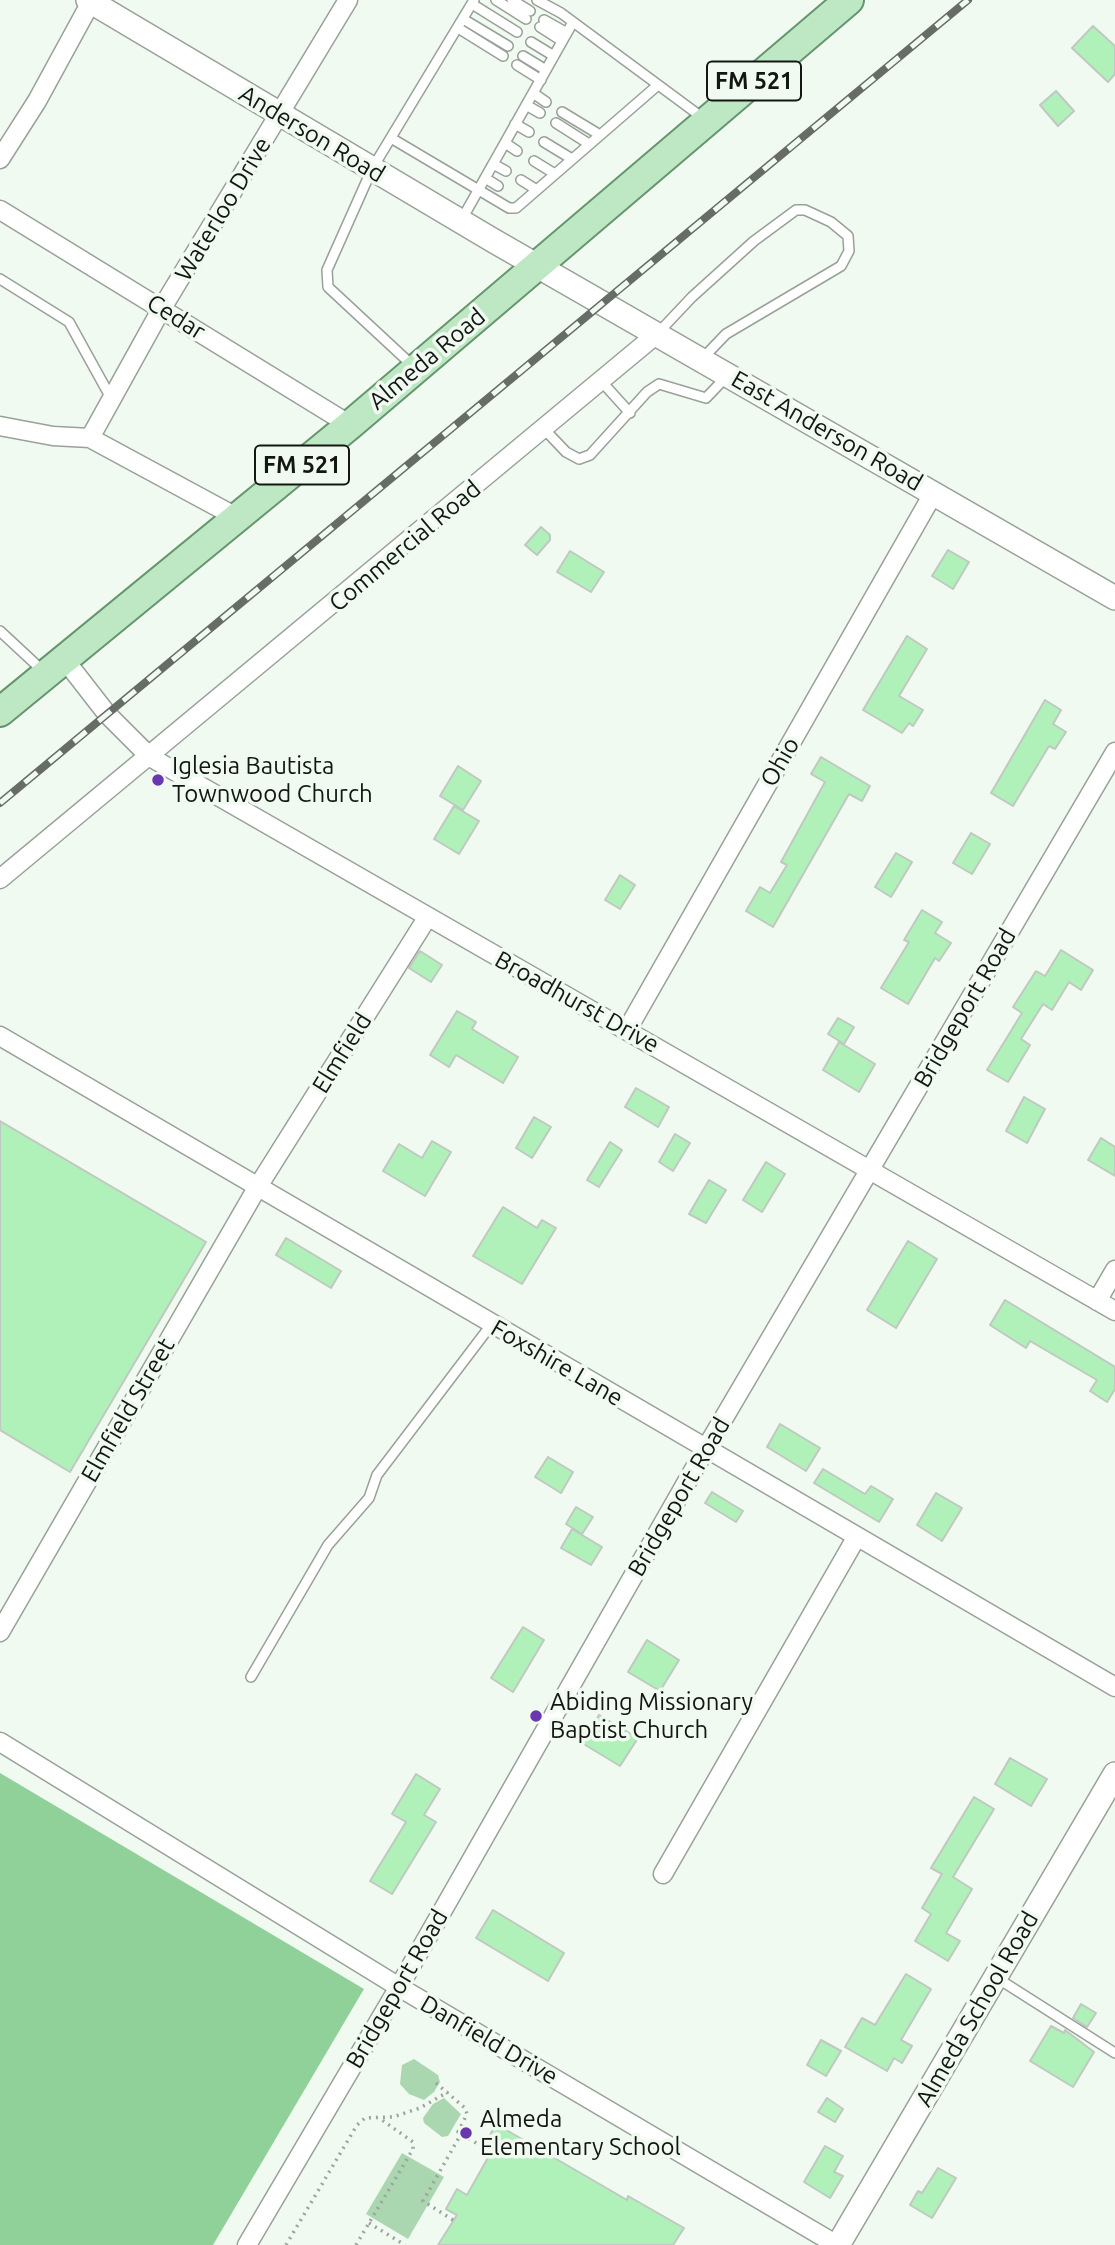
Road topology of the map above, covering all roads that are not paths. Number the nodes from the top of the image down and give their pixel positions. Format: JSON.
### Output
{"nodes":[{"id":1,"x":348,"y":0,"type":"edge"},
{"id":2,"x":496,"y":0,"type":"edge"},
{"id":3,"x":512,"y":0,"type":"edge"},
{"id":4,"x":537,"y":0,"type":"edge"},
{"id":5,"x":89,"y":1,"type":"edge"},
{"id":6,"x":473,"y":2,"type":"edge"},
{"id":7,"x":836,"y":7,"type":"edge"},
{"id":8,"x":573,"y":22,"type":"junction"},
{"id":9,"x":460,"y":23,"type":"junction"},
{"id":10,"x":542,"y":23,"type":"dead end"},
{"id":11,"x":517,"y":32,"type":"dead end"},
{"id":12,"x":564,"y":37,"type":"junction"},
{"id":13,"x":531,"y":42,"type":"dead end"},
{"id":14,"x":508,"y":47,"type":"dead end"},
{"id":15,"x":523,"y":55,"type":"dead end"},
{"id":16,"x":503,"y":56,"type":"dead end"},
{"id":17,"x":554,"y":56,"type":"junction"},
{"id":18,"x":517,"y":65,"type":"dead end"},
{"id":19,"x":546,"y":70,"type":"junction"},
{"id":20,"x":541,"y":80,"type":"junction"},
{"id":21,"x":658,"y":85,"type":"junction"},
{"id":22,"x":533,"y":93,"type":"junction"},
{"id":23,"x":546,"y":102,"type":"dead end"},
{"id":24,"x":526,"y":105,"type":"junction"},
{"id":25,"x":562,"y":112,"type":"dead end"},
{"id":26,"x":540,"y":113,"type":"dead end"},
{"id":27,"x":280,"y":115,"type":"junction"},
{"id":28,"x":707,"y":121,"type":"junction"},
{"id":29,"x":556,"y":122,"type":"dead end"},
{"id":30,"x":515,"y":124,"type":"junction"},
{"id":31,"x":529,"y":132,"type":"dead end"},
{"id":32,"x":600,"y":135,"type":"junction"},
{"id":33,"x":391,"y":138,"type":"junction"},
{"id":34,"x":544,"y":142,"type":"dead end"},
{"id":35,"x":505,"y":143,"type":"junction"},
{"id":36,"x":589,"y":144,"type":"junction"},
{"id":37,"x":517,"y":151,"type":"dead end"},
{"id":38,"x":0,"y":159,"type":"edge"},
{"id":39,"x":572,"y":159,"type":"junction"},
{"id":40,"x":534,"y":161,"type":"dead end"},
{"id":41,"x":493,"y":164,"type":"junction"},
{"id":42,"x":372,"y":169,"type":"junction"},
{"id":43,"x":506,"y":171,"type":"dead end"},
{"id":44,"x":555,"y":174,"type":"junction"},
{"id":45,"x":485,"y":178,"type":"junction"},
{"id":46,"x":521,"y":180,"type":"dead end"},
{"id":47,"x":498,"y":186,"type":"dead end"},
{"id":48,"x":478,"y":190,"type":"junction"},
{"id":49,"x":537,"y":190,"type":"junction"},
{"id":50,"x":514,"y":195,"type":"dead end"},
{"id":51,"x":524,"y":201,"type":"junction"},
{"id":52,"x":0,"y":210,"type":"edge"},
{"id":53,"x":461,"y":221,"type":"junction"},
{"id":54,"x":538,"y":265,"type":"junction"},
{"id":55,"x":0,"y":279,"type":"edge"},
{"id":56,"x":162,"y":308,"type":"junction"},
{"id":57,"x":658,"y":333,"type":"junction"},
{"id":58,"x":702,"y":359,"type":"junction"},
{"id":59,"x":416,"y":369,"type":"junction"},
{"id":60,"x":729,"y":374,"type":"junction"},
{"id":61,"x":602,"y":382,"type":"junction"},
{"id":62,"x":111,"y":398,"type":"junction"},
{"id":63,"x":630,"y":413,"type":"junction"},
{"id":64,"x":350,"y":425,"type":"junction"},
{"id":65,"x":0,"y":426,"type":"edge"},
{"id":66,"x":545,"y":430,"type":"junction"},
{"id":67,"x":90,"y":438,"type":"junction"},
{"id":68,"x":933,"y":494,"type":"junction"},
{"id":69,"x":238,"y":518,"type":"junction"},
{"id":70,"x":1115,"y":598,"type":"edge"},
{"id":71,"x":0,"y":631,"type":"edge"},
{"id":72,"x":56,"y":668,"type":"junction"},
{"id":73,"x":0,"y":712,"type":"edge"},
{"id":74,"x":1115,"y":752,"type":"edge"},
{"id":75,"x":150,"y":757,"type":"junction"},
{"id":76,"x":0,"y":880,"type":"edge"},
{"id":77,"x":427,"y":918,"type":"junction"},
{"id":78,"x":627,"y":1030,"type":"junction"},
{"id":79,"x":0,"y":1036,"type":"edge"},
{"id":80,"x":871,"y":1168,"type":"junction"},
{"id":81,"x":257,"y":1188,"type":"junction"},
{"id":82,"x":1115,"y":1270,"type":"edge"},
{"id":83,"x":1097,"y":1301,"type":"junction"},
{"id":84,"x":1115,"y":1311,"type":"edge"},
{"id":85,"x":491,"y":1325,"type":"junction"},
{"id":86,"x":705,"y":1450,"type":"junction"},
{"id":87,"x":856,"y":1538,"type":"junction"},
{"id":88,"x":0,"y":1632,"type":"edge"},
{"id":89,"x":251,"y":1677,"type":"dead end"},
{"id":90,"x":1115,"y":1687,"type":"edge"},
{"id":91,"x":0,"y":1742,"type":"edge"},
{"id":92,"x":1115,"y":1774,"type":"edge"},
{"id":93,"x":663,"y":1874,"type":"dead end"},
{"id":94,"x":996,"y":1977,"type":"junction"},
{"id":95,"x":399,"y":1987,"type":"junction"},
{"id":96,"x":1115,"y":2053,"type":"edge"},
{"id":97,"x":247,"y":2245,"type":"edge"},
{"id":98,"x":838,"y":2245,"type":"edge"}],
"edges":[{"from":1,"to":27,"type":"street","name":"Waterloo Drive"},
{"from":2,"to":3,"type":"lane"},
{"from":4,"to":8,"type":"lane"},
{"from":5,"to":27,"type":"street","name":"Anderson Road"},
{"from":5,"to":38,"type":"street"},
{"from":6,"to":9,"type":"lane"},
{"from":6,"to":11,"type":"lane"},
{"from":7,"to":28,"type":"main road","name":"Almeda Road","number":"FM 521"},
{"from":8,"to":12,"type":"lane"},
{"from":8,"to":21,"type":"lane"},
{"from":9,"to":14,"type":"lane"},
{"from":9,"to":16,"type":"lane"},
{"from":9,"to":33,"type":"lane"},
{"from":10,"to":12,"type":"lane"},
{"from":12,"to":17,"type":"lane"},
{"from":13,"to":17,"type":"lane"},
{"from":15,"to":19,"type":"lane"},
{"from":17,"to":19,"type":"lane"},
{"from":18,"to":20,"type":"lane"},
{"from":19,"to":20,"type":"lane"},
{"from":20,"to":22,"type":"lane"},
{"from":21,"to":28,"type":"lane"},
{"from":21,"to":32,"type":"lane"},
{"from":22,"to":23,"type":"lane"},
{"from":22,"to":24,"type":"lane"},
{"from":24,"to":26,"type":"lane"},
{"from":24,"to":30,"type":"lane"},
{"from":25,"to":32,"type":"lane"},
{"from":27,"to":42,"type":"street","name":"Anderson Road"},
{"from":27,"to":56,"type":"street","name":"Waterloo Drive"},
{"from":28,"to":54,"type":"main road","name":"Almeda Road","number":"FM 521"},
{"from":29,"to":36,"type":"lane"},
{"from":30,"to":31,"type":"lane"},
{"from":30,"to":35,"type":"lane"},
{"from":32,"to":36,"type":"lane"},
{"from":33,"to":42,"type":"lane"},
{"from":33,"to":48,"type":"lane"},
{"from":34,"to":39,"type":"lane"},
{"from":35,"to":37,"type":"lane"},
{"from":35,"to":41,"type":"lane"},
{"from":36,"to":39,"type":"lane"},
{"from":39,"to":44,"type":"lane"},
{"from":40,"to":44,"type":"lane"},
{"from":41,"to":43,"type":"lane"},
{"from":41,"to":45,"type":"lane"},
{"from":42,"to":53,"type":"street","name":"Anderson Road"},
{"from":42,"to":59,"type":"lane"},
{"from":44,"to":49,"type":"lane"},
{"from":45,"to":47,"type":"lane"},
{"from":45,"to":48,"type":"lane"},
{"from":46,"to":49,"type":"lane"},
{"from":48,"to":51,"type":"lane"},
{"from":48,"to":53,"type":"lane"},
{"from":49,"to":51,"type":"lane"},
{"from":50,"to":51,"type":"lane"},
{"from":52,"to":56,"type":"street","name":"Cedar"},
{"from":53,"to":54,"type":"street","name":"Anderson Road"},
{"from":54,"to":57,"type":"street","name":"East Anderson Road"},
{"from":54,"to":59,"type":"main road","name":"Almeda Road","number":"FM 521"},
{"from":55,"to":62,"type":"lane"},
{"from":56,"to":62,"type":"street","name":"Waterloo Drive"},
{"from":56,"to":64,"type":"street","name":"Cedar"},
{"from":57,"to":58,"type":"street","name":"East Anderson Road"},
{"from":57,"to":58,"type":"lane"},
{"from":57,"to":61,"type":"street","name":"Commercial Road"},
{"from":58,"to":60,"type":"street","name":"East Anderson Road"},
{"from":59,"to":64,"type":"main road","name":"Almeda Road","number":"FM 521"},
{"from":60,"to":63,"type":"lane"},
{"from":60,"to":68,"type":"street","name":"East Anderson Road"},
{"from":61,"to":63,"type":"lane"},
{"from":61,"to":66,"type":"street","name":"Commercial Road"},
{"from":62,"to":67,"type":"street","name":"Waterloo Drive"},
{"from":63,"to":66,"type":"lane"},
{"from":64,"to":69,"type":"main road","name":"Almeda Road","number":"FM 521"},
{"from":65,"to":67,"type":"street"},
{"from":66,"to":75,"type":"street","name":"Commercial Road"},
{"from":67,"to":69,"type":"street"},
{"from":68,"to":70,"type":"street","name":"East Anderson Road"},
{"from":68,"to":78,"type":"street","name":"Ohio"},
{"from":69,"to":72,"type":"main road","name":"Almeda Road","number":"FM 521"},
{"from":71,"to":72,"type":"lane"},
{"from":72,"to":73,"type":"main road","name":"Almeda Road","number":"FM 521"},
{"from":72,"to":75,"type":"street","name":"Broadhurst Drive"},
{"from":74,"to":80,"type":"street","name":"Bridgeport Road"},
{"from":75,"to":76,"type":"street","name":"Commercial Road"},
{"from":75,"to":77,"type":"street","name":"Broadhurst Drive"},
{"from":77,"to":78,"type":"street","name":"Broadhurst Drive"},
{"from":77,"to":81,"type":"street","name":"Elmfield"},
{"from":78,"to":80,"type":"street","name":"Broadhurst Drive"},
{"from":79,"to":81,"type":"street","name":"Foxshire Lane"},
{"from":80,"to":83,"type":"street","name":"Broadhurst Drive"},
{"from":80,"to":86,"type":"street","name":"Bridgeport Road"},
{"from":81,"to":85,"type":"street","name":"Foxshire Lane"},
{"from":81,"to":88,"type":"street","name":"Elmfield Street"},
{"from":82,"to":83,"type":"street"},
{"from":83,"to":84,"type":"street","name":"Broadhurst Drive"},
{"from":85,"to":86,"type":"street","name":"Foxshire Lane"},
{"from":85,"to":89,"type":"lane"},
{"from":86,"to":87,"type":"street","name":"Foxshire Lane"},
{"from":86,"to":95,"type":"street","name":"Bridgeport Road"},
{"from":87,"to":90,"type":"street","name":"Foxshire Lane"},
{"from":87,"to":93,"type":"street"},
{"from":91,"to":95,"type":"street","name":"Danfield Drive"},
{"from":92,"to":94,"type":"street","name":"Almeda School Road"},
{"from":94,"to":96,"type":"lane"},
{"from":94,"to":98,"type":"street","name":"Almeda School Road"},
{"from":95,"to":97,"type":"street","name":"Bridgeport Road"},
{"from":95,"to":98,"type":"street","name":"Danfield Drive"}]}
